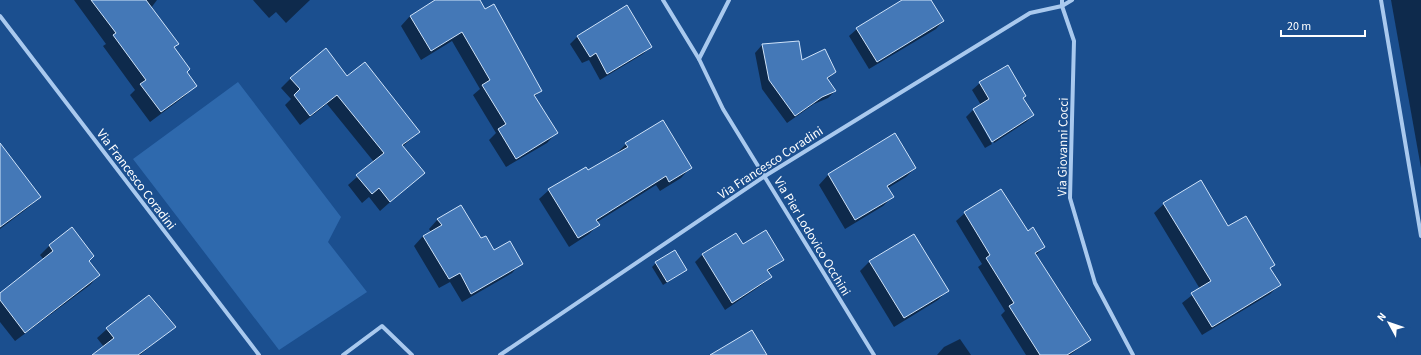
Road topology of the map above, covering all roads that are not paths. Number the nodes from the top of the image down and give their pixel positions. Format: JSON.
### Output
{"nodes":[{"id":1,"x":663,"y":0,"type":"edge"},
{"id":2,"x":729,"y":0,"type":"edge"},
{"id":3,"x":1062,"y":0,"type":"edge"},
{"id":4,"x":1072,"y":0,"type":"edge"},
{"id":5,"x":1381,"y":0,"type":"edge"},
{"id":6,"x":1062,"y":6,"type":"junction"},
{"id":7,"x":0,"y":16,"type":"edge"},
{"id":8,"x":699,"y":59,"type":"junction"},
{"id":9,"x":765,"y":176,"type":"junction"},
{"id":10,"x":1421,"y":236,"type":"edge"},
{"id":11,"x":259,"y":355,"type":"edge"},
{"id":12,"x":343,"y":355,"type":"edge"},
{"id":13,"x":412,"y":355,"type":"edge"},
{"id":14,"x":500,"y":355,"type":"edge"},
{"id":15,"x":874,"y":355,"type":"edge"},
{"id":16,"x":1133,"y":355,"type":"edge"}],
"edges":[{"from":1,"to":8,"type":"street","name":"Via Pier Lodovico Occhini"},
{"from":2,"to":8,"type":"street"},
{"from":3,"to":6,"type":"street","name":"Via Giovanni Cocci"},
{"from":4,"to":6,"type":"street","name":"Via Francesco Coradini"},
{"from":5,"to":10,"type":"street"},
{"from":6,"to":9,"type":"street","name":"Via Francesco Coradini"},
{"from":6,"to":16,"type":"street","name":"Via Giovanni Cocci"},
{"from":7,"to":11,"type":"street","name":"Via Francesco Coradini"},
{"from":8,"to":9,"type":"street","name":"Via Pier Lodovico Occhini"},
{"from":9,"to":14,"type":"street","name":"Via Francesco Coradini"},
{"from":9,"to":15,"type":"street","name":"Via Pier Lodovico Occhini"},
{"from":12,"to":13,"type":"street"}]}
